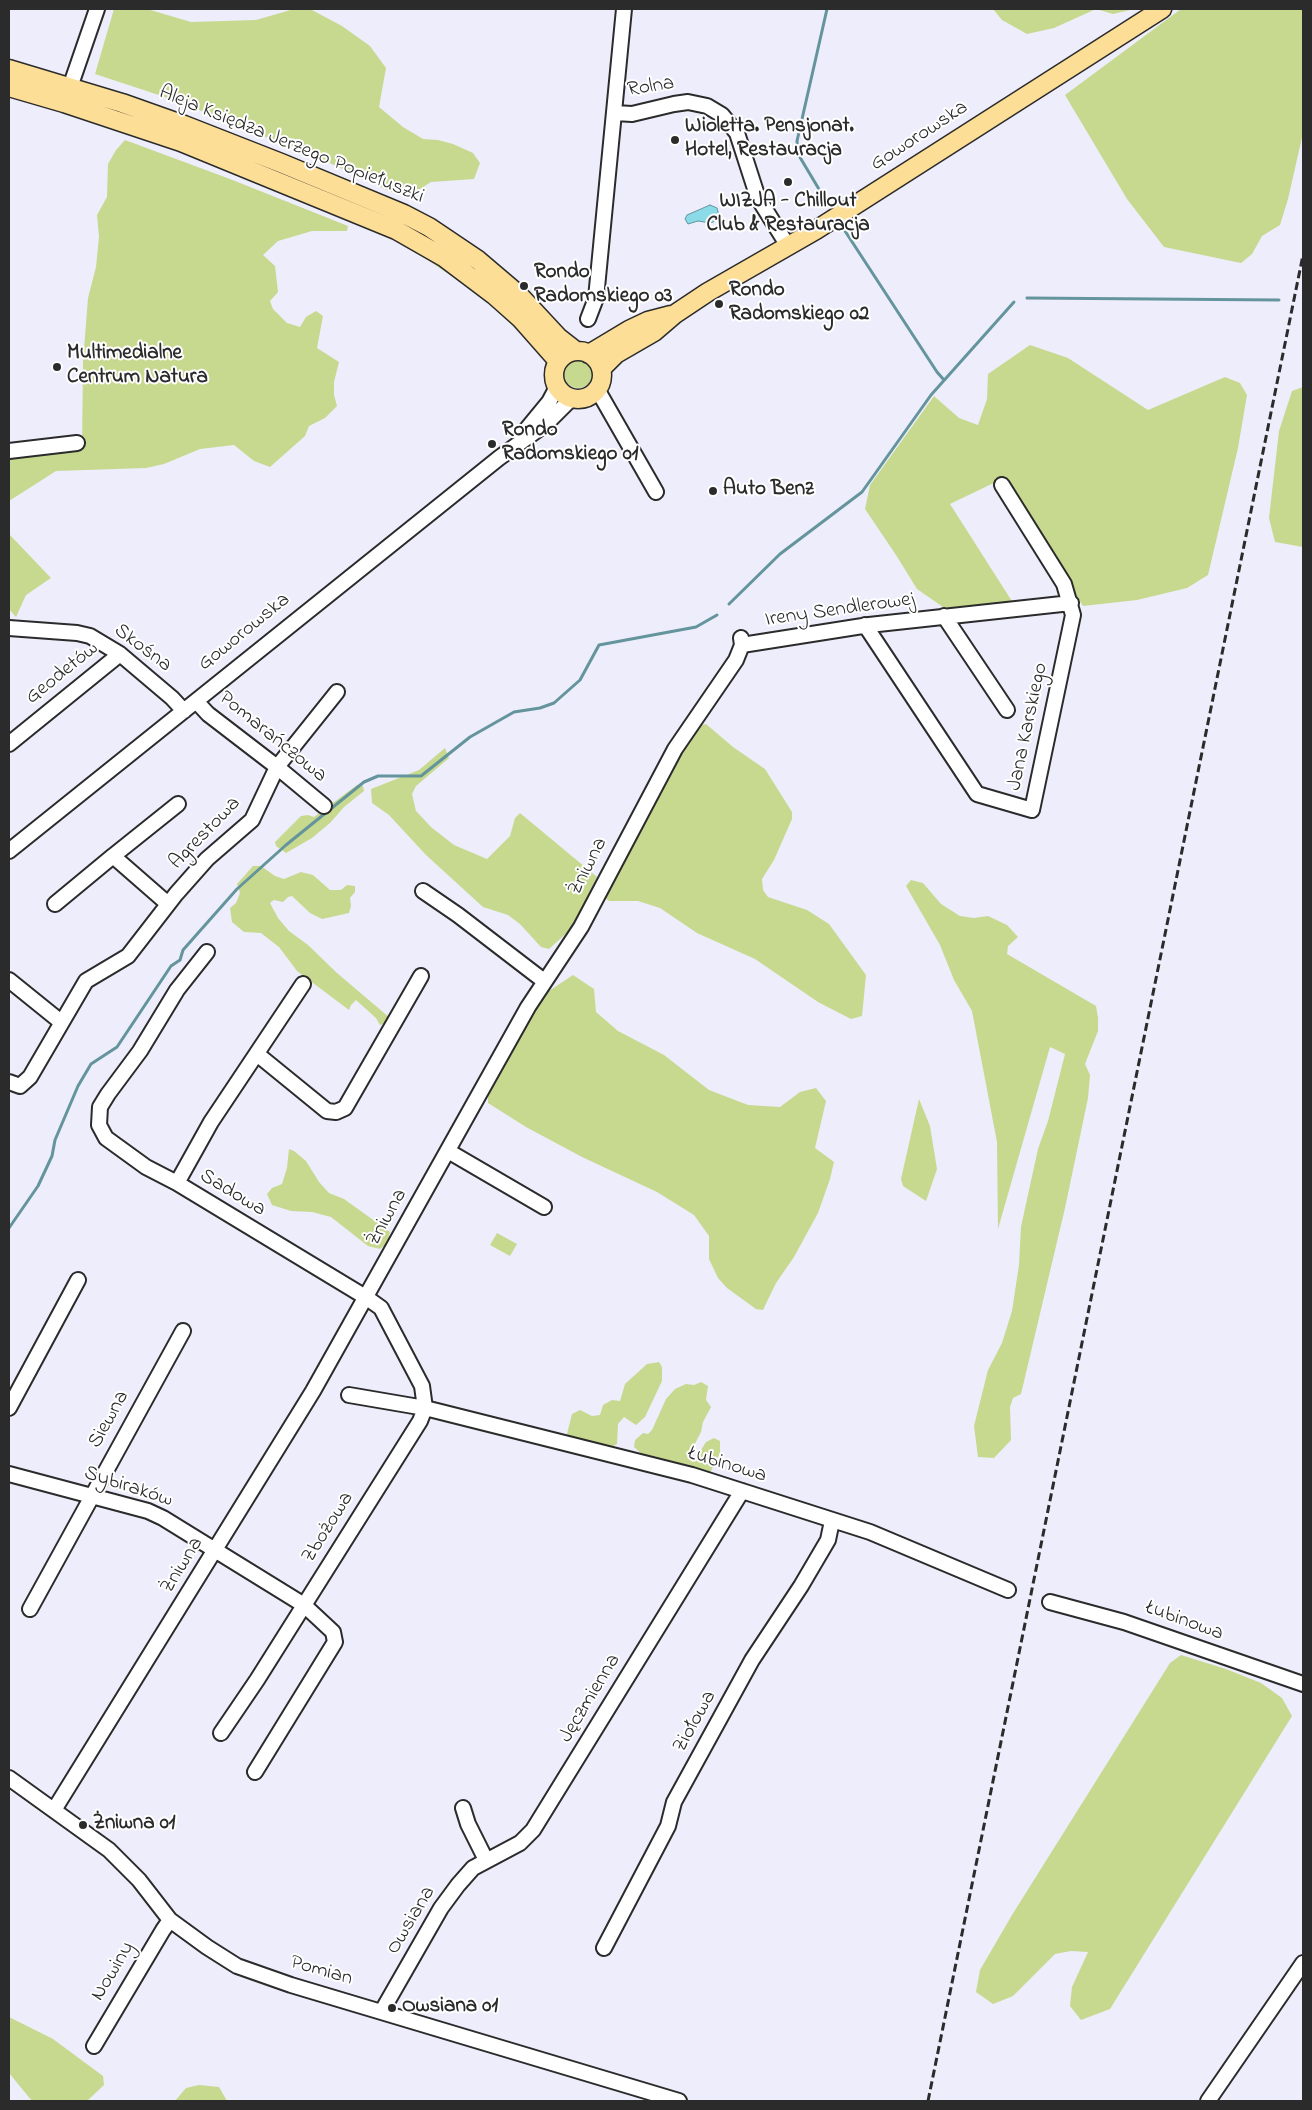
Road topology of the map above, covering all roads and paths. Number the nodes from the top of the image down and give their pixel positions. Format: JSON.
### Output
{"nodes":[{"id":1,"x":97,"y":9,"type":"edge"},
{"id":2,"x":624,"y":9,"type":"edge"},
{"id":3,"x":1162,"y":9,"type":"edge"},
{"id":4,"x":9,"y":69,"type":"edge"},
{"id":5,"x":9,"y":87,"type":"edge"},
{"id":6,"x":68,"y":95,"type":"junction"},
{"id":7,"x":615,"y":113,"type":"junction"},
{"id":8,"x":788,"y":246,"type":"junction"},
{"id":9,"x":674,"y":314,"type":"junction"},
{"id":10,"x":588,"y":319,"type":"dead end"},
{"id":11,"x":582,"y":353,"type":"junction"},
{"id":12,"x":558,"y":361,"type":"junction"},
{"id":13,"x":601,"y":369,"type":"junction"},
{"id":14,"x":557,"y":387,"type":"junction"},
{"id":15,"x":597,"y":389,"type":"junction"},
{"id":16,"x":572,"y":398,"type":"junction"},
{"id":17,"x":77,"y":443,"type":"dead end"},
{"id":18,"x":510,"y":450,"type":"junction"},
{"id":19,"x":9,"y":451,"type":"edge"},
{"id":20,"x":1002,"y":485,"type":"dead end"},
{"id":21,"x":656,"y":492,"type":"dead end"},
{"id":22,"x":1071,"y":602,"type":"junction"},
{"id":23,"x":944,"y":616,"type":"junction"},
{"id":24,"x":865,"y":625,"type":"junction"},
{"id":25,"x":9,"y":628,"type":"edge"},
{"id":26,"x":741,"y":642,"type":"joint"},
{"id":27,"x":120,"y":654,"type":"junction"},
{"id":28,"x":338,"y":692,"type":"dead end"},
{"id":29,"x":196,"y":701,"type":"junction"},
{"id":30,"x":1007,"y":710,"type":"dead end"},
{"id":31,"x":184,"y":711,"type":"junction"},
{"id":32,"x":9,"y":744,"type":"edge"},
{"id":33,"x":276,"y":767,"type":"junction"},
{"id":34,"x":178,"y":804,"type":"dead end"},
{"id":35,"x":324,"y":806,"type":"dead end"},
{"id":36,"x":9,"y":851,"type":"edge"},
{"id":37,"x":113,"y":856,"type":"junction"},
{"id":38,"x":423,"y":891,"type":"dead end"},
{"id":39,"x":55,"y":904,"type":"dead end"},
{"id":40,"x":168,"y":904,"type":"junction"},
{"id":41,"x":207,"y":952,"type":"dead end"},
{"id":42,"x":421,"y":976,"type":"dead end"},
{"id":43,"x":9,"y":980,"type":"edge"},
{"id":44,"x":544,"y":982,"type":"junction"},
{"id":45,"x":302,"y":984,"type":"dead end"},
{"id":46,"x":61,"y":1022,"type":"junction"},
{"id":47,"x":257,"y":1054,"type":"junction"},
{"id":48,"x":11,"y":1084,"type":"edge"},
{"id":49,"x":448,"y":1151,"type":"junction"},
{"id":50,"x":177,"y":1183,"type":"junction"},
{"id":51,"x":544,"y":1207,"type":"dead end"},
{"id":52,"x":78,"y":1280,"type":"dead end"},
{"id":53,"x":367,"y":1298,"type":"junction"},
{"id":54,"x":183,"y":1331,"type":"dead end"},
{"id":55,"x":349,"y":1395,"type":"dead end"},
{"id":56,"x":9,"y":1408,"type":"edge"},
{"id":57,"x":425,"y":1408,"type":"junction"},
{"id":58,"x":9,"y":1474,"type":"edge"},
{"id":59,"x":742,"y":1491,"type":"junction"},
{"id":60,"x":91,"y":1497,"type":"junction"},
{"id":61,"x":832,"y":1521,"type":"junction"},
{"id":62,"x":216,"y":1551,"type":"junction"},
{"id":63,"x":1008,"y":1590,"type":"dead end"},
{"id":64,"x":1050,"y":1602,"type":"dead end"},
{"id":65,"x":304,"y":1605,"type":"junction"},
{"id":66,"x":30,"y":1609,"type":"dead end"},
{"id":67,"x":1302,"y":1682,"type":"edge"},
{"id":68,"x":221,"y":1733,"type":"dead end"},
{"id":69,"x":255,"y":1772,"type":"dead end"},
{"id":70,"x":9,"y":1778,"type":"edge"},
{"id":71,"x":463,"y":1808,"type":"dead end"},
{"id":72,"x":54,"y":1810,"type":"junction"},
{"id":73,"x":486,"y":1860,"type":"junction"},
{"id":74,"x":170,"y":1920,"type":"junction"},
{"id":75,"x":604,"y":1948,"type":"dead end"},
{"id":76,"x":1303,"y":1963,"type":"edge"},
{"id":77,"x":382,"y":2011,"type":"junction"},
{"id":78,"x":94,"y":2046,"type":"dead end"},
{"id":79,"x":679,"y":2101,"type":"edge"},
{"id":80,"x":1208,"y":2101,"type":"edge"}],
"edges":[{"from":1,"to":6,"type":"street"},
{"from":2,"to":7,"type":"street","name":"Rolna"},
{"from":3,"to":8,"type":"main road","name":"Goworowska"},
{"from":4,"to":6,"type":"main road","name":"Aleja Księdza Jerzego Popiełuszki"},
{"from":5,"to":6,"type":"main road","name":"Aleja Księdza Jerzego Popiełuszki"},
{"from":6,"to":11,"type":"main road","name":"Aleja Księdza Jerzego Popiełuszki"},
{"from":6,"to":12,"type":"main road","name":"Aleja Księdza Jerzego Popiełuszki"},
{"from":7,"to":8,"type":"street","name":"Rolna"},
{"from":7,"to":10,"type":"street","name":"Rolna"},
{"from":8,"to":9,"type":"main road","name":"Goworowska"},
{"from":9,"to":11,"type":"main road","name":"Goworowska"},
{"from":9,"to":13,"type":"main road","name":"Goworowska"},
{"from":11,"to":12,"type":"main road"},
{"from":11,"to":13,"type":"main road"},
{"from":12,"to":14,"type":"main road"},
{"from":13,"to":15,"type":"main road"},
{"from":14,"to":16,"type":"main road"},
{"from":14,"to":18,"type":"street","name":"Goworowska"},
{"from":15,"to":16,"type":"main road"},
{"from":15,"to":21,"type":"street"},
{"from":16,"to":18,"type":"street","name":"Goworowska"},
{"from":17,"to":19,"type":"street"},
{"from":18,"to":29,"type":"street","name":"Goworowska"},
{"from":20,"to":22,"type":"street"},
{"from":22,"to":23,"type":"street","name":"Ireny Sendlerowej"},
{"from":22,"to":24,"type":"street","name":"Jana Karskiego"},
{"from":23,"to":24,"type":"street","name":"Ireny Sendlerowej"},
{"from":23,"to":30,"type":"street","name":"Ireny Sendlerowej"},
{"from":24,"to":26,"type":"street","name":"Ireny Sendlerowej"},
{"from":25,"to":27,"type":"street","name":"Skośna"},
{"from":26,"to":44,"type":"street","name":"Żniwna"},
{"from":27,"to":31,"type":"street","name":"Skośna"},
{"from":27,"to":32,"type":"street","name":"Geodetów"},
{"from":28,"to":33,"type":"street","name":"Agrestowa"},
{"from":29,"to":31,"type":"street","name":"Goworowska"},
{"from":29,"to":33,"type":"street","name":"Pomarańczowa"},
{"from":31,"to":36,"type":"street","name":"Goworowska"},
{"from":33,"to":35,"type":"street","name":"Pomarańczowa"},
{"from":33,"to":40,"type":"street","name":"Agrestowa"},
{"from":34,"to":37,"type":"street","name":"Agrestowa"},
{"from":37,"to":39,"type":"street","name":"Agrestowa"},
{"from":37,"to":40,"type":"street","name":"Agrestowa"},
{"from":38,"to":44,"type":"street"},
{"from":40,"to":46,"type":"street","name":"Agrestowa"},
{"from":41,"to":50,"type":"street","name":"Sadowa"},
{"from":42,"to":47,"type":"street"},
{"from":43,"to":46,"type":"street"},
{"from":44,"to":49,"type":"street","name":"Żniwna"},
{"from":45,"to":47,"type":"street"},
{"from":46,"to":48,"type":"street","name":"Agrestowa"},
{"from":47,"to":50,"type":"street"},
{"from":49,"to":51,"type":"street"},
{"from":49,"to":53,"type":"street","name":"Żniwna"},
{"from":50,"to":53,"type":"street","name":"Sadowa"},
{"from":52,"to":56,"type":"street"},
{"from":53,"to":57,"type":"street","name":"Sadowa"},
{"from":53,"to":62,"type":"street","name":"Żniwna"},
{"from":54,"to":60,"type":"street","name":"Siewna"},
{"from":55,"to":57,"type":"street"},
{"from":57,"to":59,"type":"street","name":"Łubinowa"},
{"from":57,"to":65,"type":"street","name":"Zbożowa"},
{"from":58,"to":60,"type":"street","name":"Sybiraków"},
{"from":59,"to":61,"type":"street","name":"Łubinowa"},
{"from":59,"to":73,"type":"street","name":"Jęczmienna"},
{"from":60,"to":62,"type":"street","name":"Sybiraków"},
{"from":60,"to":66,"type":"street","name":"Siewna"},
{"from":61,"to":63,"type":"street","name":"Łubinowa"},
{"from":61,"to":75,"type":"street","name":"Ziołowa"},
{"from":62,"to":65,"type":"street","name":"Sybiraków"},
{"from":62,"to":72,"type":"street","name":"Żniwna"},
{"from":64,"to":67,"type":"street","name":"Łubinowa"},
{"from":65,"to":68,"type":"street","name":"Zbożowa"},
{"from":65,"to":69,"type":"street","name":"Sybiraków"},
{"from":70,"to":72,"type":"street","name":"Pomian"},
{"from":71,"to":73,"type":"street"},
{"from":72,"to":74,"type":"street","name":"Pomian"},
{"from":73,"to":77,"type":"street","name":"Owsiana"},
{"from":74,"to":77,"type":"street","name":"Pomian"},
{"from":74,"to":78,"type":"street","name":"Nowiny"},
{"from":76,"to":80,"type":"street"},
{"from":77,"to":79,"type":"street","name":"Pomian"}]}
